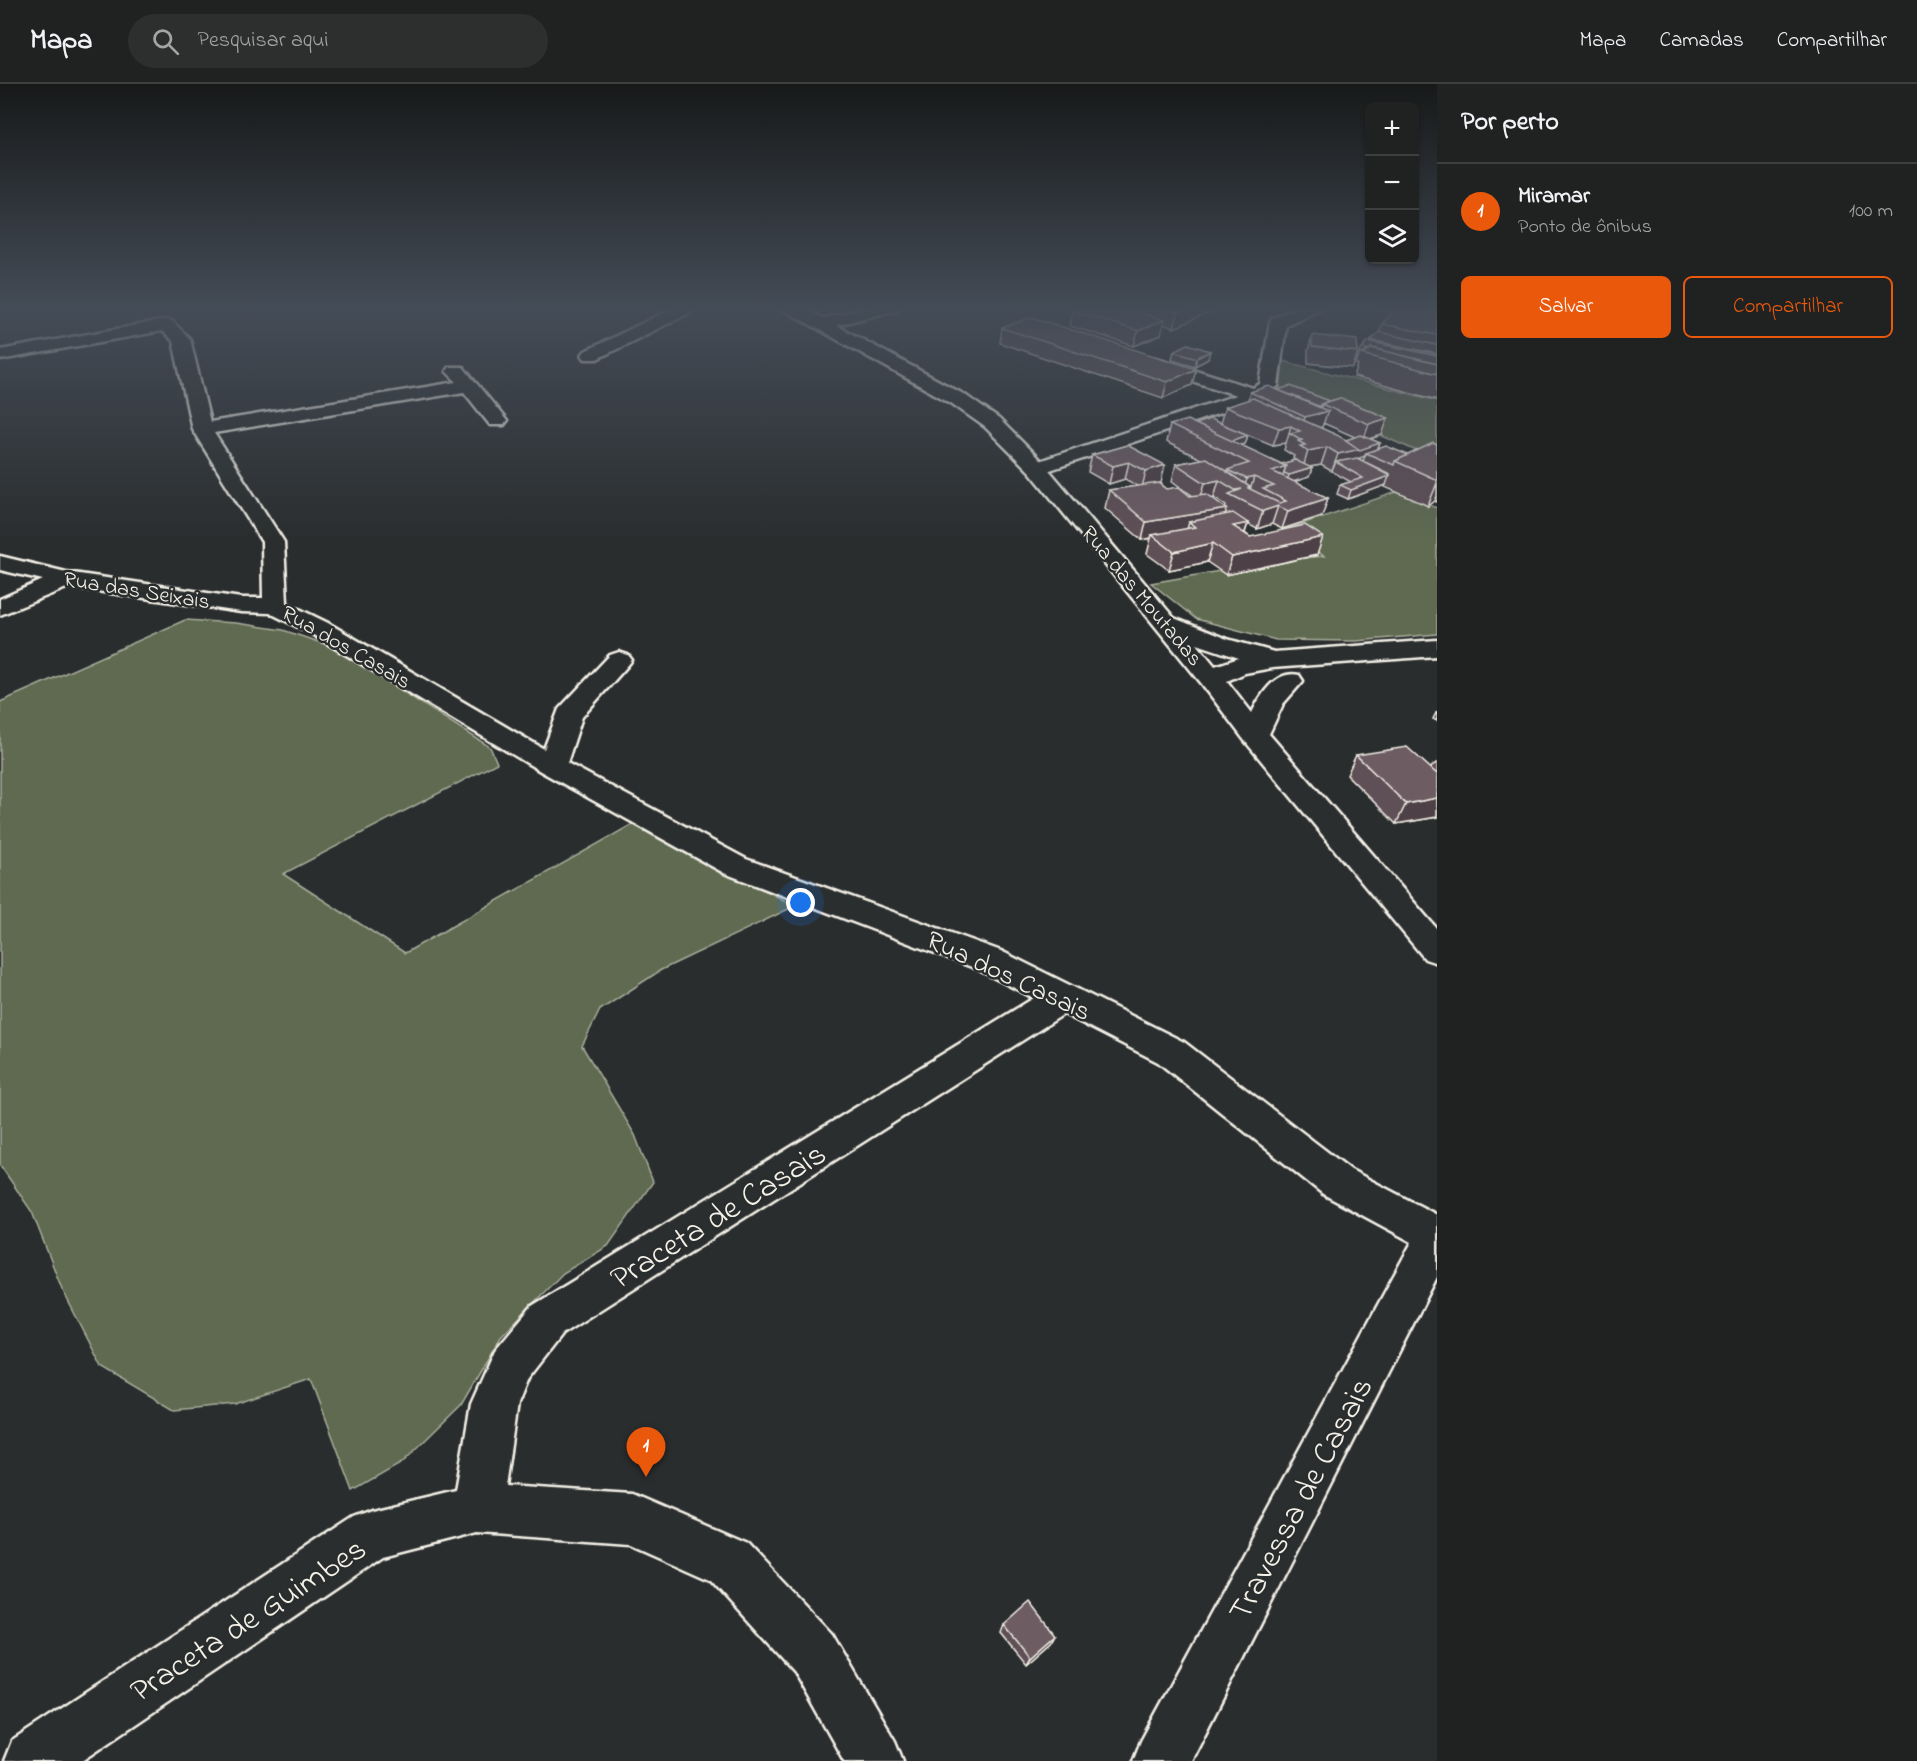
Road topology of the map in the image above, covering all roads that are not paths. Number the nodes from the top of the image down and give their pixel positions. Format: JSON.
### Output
{"nodes":[{"id":1,"x":192,"y":385,"type":"edge"},
{"id":2,"x":933,"y":385,"type":"edge"},
{"id":3,"x":1224,"y":385,"type":"edge"},
{"id":4,"x":1269,"y":385,"type":"edge"},
{"id":5,"x":469,"y":386,"type":"joint"},
{"id":6,"x":345,"y":387,"type":"dead end"},
{"id":7,"x":1255,"y":395,"type":"junction"},
{"id":8,"x":315,"y":410,"type":"junction"},
{"id":9,"x":497,"y":421,"type":"dead end"},
{"id":10,"x":202,"y":429,"type":"junction"},
{"id":11,"x":1037,"y":468,"type":"junction"},
{"id":12,"x":0,"y":563,"type":"edge"},
{"id":13,"x":66,"y":579,"type":"junction"},
{"id":14,"x":275,"y":606,"type":"junction"},
{"id":15,"x":0,"y":608,"type":"edge"},
{"id":16,"x":1164,"y":622,"type":"junction"},
{"id":17,"x":1437,"y":648,"type":"edge"},
{"id":18,"x":1352,"y":655,"type":"junction"},
{"id":19,"x":619,"y":660,"type":"dead end"},
{"id":20,"x":1272,"y":660,"type":"junction"},
{"id":21,"x":1211,"y":678,"type":"junction"},
{"id":22,"x":1290,"y":681,"type":"junction"},
{"id":23,"x":1255,"y":735,"type":"junction"},
{"id":24,"x":552,"y":766,"type":"junction"},
{"id":25,"x":1437,"y":951,"type":"edge"},
{"id":26,"x":1062,"y":998,"type":"junction"},
{"id":27,"x":1437,"y":1235,"type":"edge"},
{"id":28,"x":477,"y":1509,"type":"junction"},
{"id":29,"x":32,"y":1761,"type":"edge"},
{"id":30,"x":875,"y":1761,"type":"edge"},
{"id":31,"x":1161,"y":1761,"type":"edge"}],
"edges":[{"from":1,"to":10,"type":"street","name":"Rua dos Casais"},
{"from":2,"to":11,"type":"street","name":"Rua das Moutadas"},
{"from":3,"to":7,"type":"street"},
{"from":4,"to":7,"type":"street"},
{"from":5,"to":8,"type":"street"},
{"from":5,"to":9,"type":"street"},
{"from":6,"to":8,"type":"street"},
{"from":7,"to":11,"type":"street"},
{"from":8,"to":10,"type":"street"},
{"from":10,"to":14,"type":"street","name":"Rua dos Casais"},
{"from":11,"to":16,"type":"street","name":"Rua das Moutadas"},
{"from":12,"to":13,"type":"street","name":"Rua das Seixais"},
{"from":13,"to":14,"type":"street","name":"Rua das Seixais"},
{"from":13,"to":15,"type":"street"},
{"from":14,"to":24,"type":"street","name":"Rua dos Casais"},
{"from":16,"to":20,"type":"street"},
{"from":16,"to":21,"type":"street","name":"Rua das Moutadas"},
{"from":17,"to":18,"type":"street"},
{"from":18,"to":20,"type":"street"},
{"from":18,"to":22,"type":"street"},
{"from":19,"to":24,"type":"street"},
{"from":20,"to":21,"type":"street"},
{"from":21,"to":22,"type":"street"},
{"from":21,"to":23,"type":"street","name":"Rua das Moutadas"},
{"from":22,"to":23,"type":"street"},
{"from":23,"to":25,"type":"street","name":"Rua das Moutadas"},
{"from":24,"to":26,"type":"street","name":"Rua dos Casais"},
{"from":26,"to":27,"type":"street","name":"Rua dos Casais"},
{"from":26,"to":28,"type":"street","name":"Praceta de Casais"},
{"from":27,"to":31,"type":"street","name":"Travessa de Casais"},
{"from":28,"to":29,"type":"street","name":"Praceta de Guimbes"},
{"from":28,"to":30,"type":"street","name":"Praceta de Guimbes"}]}
